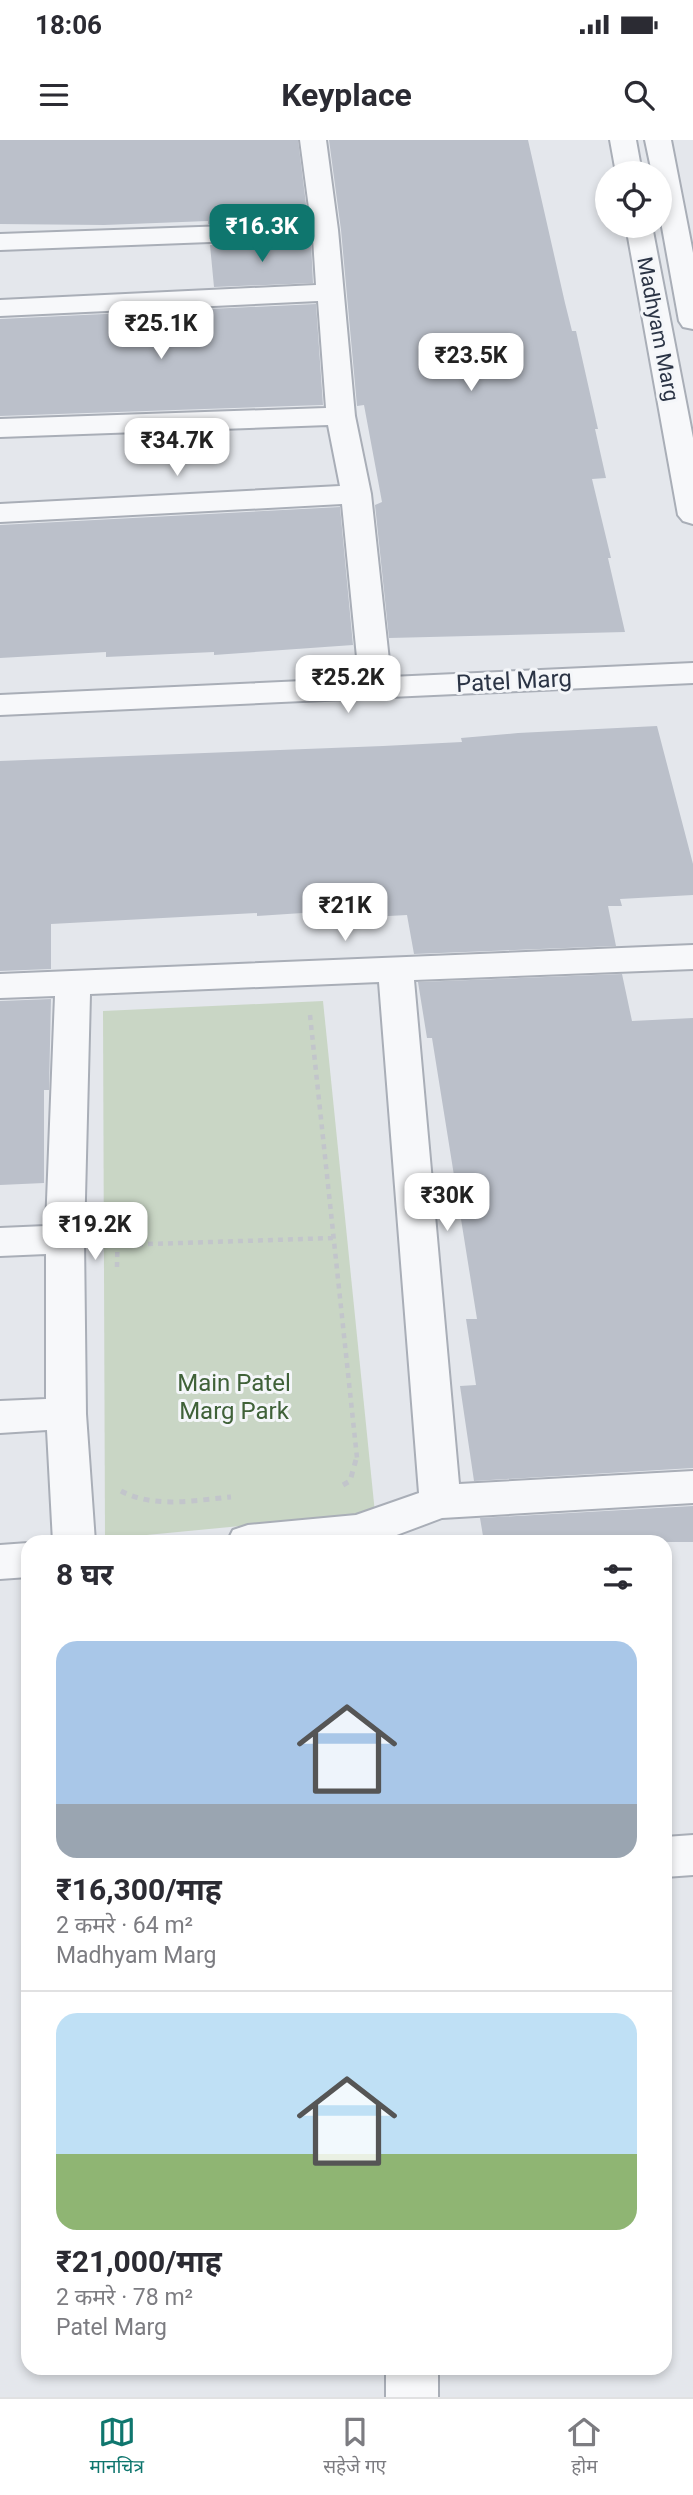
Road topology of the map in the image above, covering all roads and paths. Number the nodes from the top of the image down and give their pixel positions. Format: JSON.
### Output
{"nodes":[{"id":1,"x":313,"y":140,"type":"edge"},
{"id":2,"x":623,"y":140,"type":"edge"},
{"id":3,"x":658,"y":140,"type":"edge"},
{"id":4,"x":627,"y":161,"type":"edge"},
{"id":5,"x":325,"y":230,"type":"junction"},
{"id":6,"x":641,"y":238,"type":"edge"},
{"id":7,"x":0,"y":242,"type":"edge"},
{"id":8,"x":330,"y":292,"type":"junction"},
{"id":9,"x":0,"y":308,"type":"edge"},
{"id":10,"x":693,"y":321,"type":"edge"},
{"id":11,"x":341,"y":416,"type":"junction"},
{"id":12,"x":0,"y":428,"type":"edge"},
{"id":13,"x":356,"y":494,"type":"junction"},
{"id":14,"x":0,"y":513,"type":"edge"},
{"id":15,"x":693,"y":515,"type":"edge"},
{"id":16,"x":693,"y":673,"type":"edge"},
{"id":17,"x":376,"y":688,"type":"junction"},
{"id":18,"x":0,"y":705,"type":"edge"},
{"id":19,"x":693,"y":957,"type":"edge"},
{"id":20,"x":395,"y":969,"type":"junction"},
{"id":21,"x":73,"y":983,"type":"junction"},
{"id":22,"x":0,"y":986,"type":"edge"},
{"id":23,"x":309,"y":1007,"type":"dead end"},
{"id":24,"x":118,"y":1204,"type":"dead end"},
{"id":25,"x":334,"y":1238,"type":"junction"},
{"id":26,"x":65,"y":1239,"type":"junction"},
{"id":27,"x":0,"y":1242,"type":"edge"},
{"id":28,"x":117,"y":1245,"type":"junction"},
{"id":29,"x":117,"y":1272,"type":"dead end"},
{"id":30,"x":66,"y":1413,"type":"junction"},
{"id":31,"x":0,"y":1416,"type":"edge"},
{"id":32,"x":341,"y":1486,"type":"dead end"},
{"id":33,"x":116,"y":1487,"type":"dead end"},
{"id":34,"x":693,"y":1487,"type":"edge"},
{"id":35,"x":240,"y":1496,"type":"dead end"},
{"id":36,"x":440,"y":1502,"type":"junction"},
{"id":37,"x":74,"y":1535,"type":"edge"},
{"id":38,"x":363,"y":1535,"type":"edge"},
{"id":39,"x":21,"y":1560,"type":"edge"},
{"id":40,"x":0,"y":1562,"type":"edge"},
{"id":41,"x":693,"y":1855,"type":"edge"},
{"id":42,"x":672,"y":1856,"type":"edge"},
{"id":43,"x":412,"y":2375,"type":"edge"},
{"id":44,"x":412,"y":2397,"type":"edge"}],
"edges":[{"from":1,"to":5,"type":"street"},
{"from":2,"to":4,"type":"street"},
{"from":3,"to":10,"type":"street","name":"Madhyam Marg"},
{"from":5,"to":7,"type":"street"},
{"from":5,"to":8,"type":"street"},
{"from":6,"to":15,"type":"street","name":"Madhyam Marg"},
{"from":8,"to":9,"type":"street"},
{"from":8,"to":11,"type":"street"},
{"from":11,"to":12,"type":"street"},
{"from":11,"to":13,"type":"street"},
{"from":13,"to":14,"type":"street"},
{"from":13,"to":17,"type":"street"},
{"from":16,"to":17,"type":"street","name":"Patel Marg"},
{"from":17,"to":18,"type":"street","name":"Patel Marg"},
{"from":19,"to":20,"type":"street"},
{"from":20,"to":21,"type":"street"},
{"from":20,"to":36,"type":"street"},
{"from":21,"to":22,"type":"street"},
{"from":21,"to":26,"type":"street"},
{"from":23,"to":25,"type":"path"},
{"from":24,"to":28,"type":"path"},
{"from":25,"to":28,"type":"path"},
{"from":25,"to":32,"type":"path"},
{"from":26,"to":27,"type":"street"},
{"from":26,"to":30,"type":"street"},
{"from":28,"to":29,"type":"path"},
{"from":30,"to":31,"type":"street"},
{"from":30,"to":37,"type":"street"},
{"from":33,"to":35,"type":"path"},
{"from":34,"to":36,"type":"street"},
{"from":36,"to":38,"type":"street"},
{"from":39,"to":40,"type":"street"},
{"from":41,"to":42,"type":"street"},
{"from":43,"to":44,"type":"street"}]}
